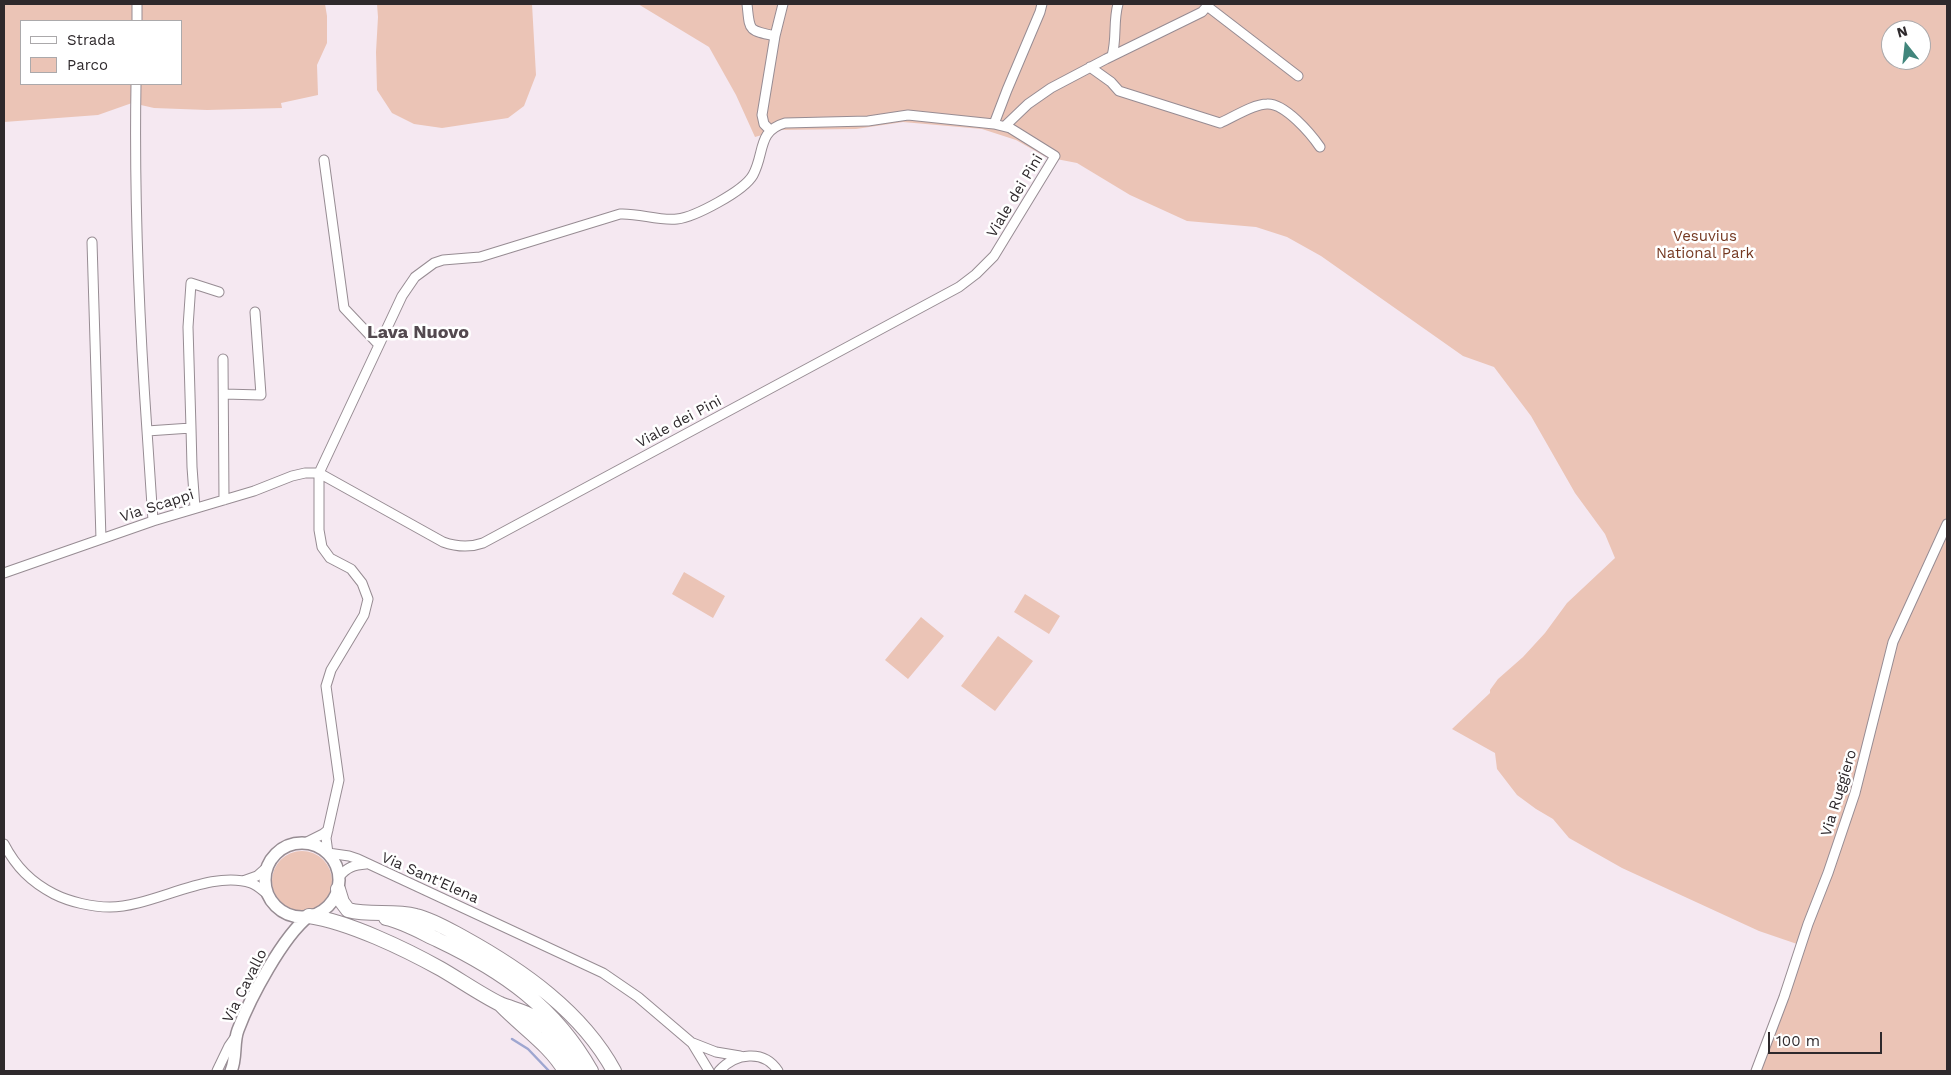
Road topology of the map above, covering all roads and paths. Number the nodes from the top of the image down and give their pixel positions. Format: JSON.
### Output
{"nodes":[{"id":1,"x":137,"y":4,"type":"edge"},
{"id":2,"x":747,"y":4,"type":"edge"},
{"id":3,"x":783,"y":4,"type":"edge"},
{"id":4,"x":1042,"y":4,"type":"edge"},
{"id":5,"x":1118,"y":4,"type":"edge"},
{"id":6,"x":1208,"y":5,"type":"edge"},
{"id":7,"x":137,"y":20,"type":"edge"},
{"id":8,"x":775,"y":36,"type":"junction"},
{"id":9,"x":1112,"y":56,"type":"junction"},
{"id":10,"x":1090,"y":66,"type":"junction"},
{"id":11,"x":1298,"y":76,"type":"dead end"},
{"id":12,"x":136,"y":85,"type":"edge"},
{"id":13,"x":994,"y":124,"type":"junction"},
{"id":14,"x":1005,"y":126,"type":"junction"},
{"id":15,"x":770,"y":130,"type":"junction"},
{"id":16,"x":1320,"y":147,"type":"dead end"},
{"id":17,"x":324,"y":160,"type":"dead end"},
{"id":18,"x":92,"y":242,"type":"dead end"},
{"id":19,"x":219,"y":292,"type":"dead end"},
{"id":20,"x":255,"y":312,"type":"dead end"},
{"id":21,"x":380,"y":344,"type":"junction"},
{"id":22,"x":223,"y":359,"type":"dead end"},
{"id":23,"x":224,"y":394,"type":"junction"},
{"id":24,"x":191,"y":428,"type":"junction"},
{"id":25,"x":148,"y":431,"type":"junction"},
{"id":26,"x":319,"y":474,"type":"junction"},
{"id":27,"x":224,"y":500,"type":"junction"},
{"id":28,"x":195,"y":508,"type":"junction"},
{"id":29,"x":153,"y":521,"type":"junction"},
{"id":30,"x":1947,"y":524,"type":"edge"},
{"id":31,"x":101,"y":539,"type":"junction"},
{"id":32,"x":4,"y":573,"type":"edge"},
{"id":33,"x":328,"y":830,"type":"junction"},
{"id":34,"x":305,"y":843,"type":"junction"},
{"id":35,"x":4,"y":844,"type":"edge"},
{"id":36,"x":328,"y":854,"type":"junction"},
{"id":37,"x":366,"y":864,"type":"junction"},
{"id":38,"x":266,"y":868,"type":"junction"},
{"id":39,"x":242,"y":881,"type":"junction"},
{"id":40,"x":339,"y":883,"type":"junction"},
{"id":41,"x":267,"y":894,"type":"junction"},
{"id":42,"x":282,"y":912,"type":"junction"},
{"id":43,"x":368,"y":914,"type":"junction"},
{"id":44,"x":309,"y":916,"type":"junction"},
{"id":45,"x":283,"y":945,"type":"junction"},
{"id":46,"x":501,"y":1004,"type":"junction"},
{"id":47,"x":237,"y":1036,"type":"junction"},
{"id":48,"x":692,"y":1043,"type":"junction"},
{"id":49,"x":743,"y":1056,"type":"junction"},
{"id":50,"x":217,"y":1071,"type":"edge"},
{"id":51,"x":231,"y":1071,"type":"edge"},
{"id":52,"x":565,"y":1071,"type":"edge"},
{"id":53,"x":579,"y":1071,"type":"edge"},
{"id":54,"x":591,"y":1071,"type":"edge"},
{"id":55,"x":614,"y":1071,"type":"edge"},
{"id":56,"x":709,"y":1071,"type":"edge"},
{"id":57,"x":719,"y":1071,"type":"edge"},
{"id":58,"x":778,"y":1071,"type":"edge"},
{"id":59,"x":1756,"y":1071,"type":"edge"}],
"edges":[{"from":1,"to":7,"type":"street"},
{"from":2,"to":8,"type":"street"},
{"from":3,"to":8,"type":"street"},
{"from":4,"to":13,"type":"street"},
{"from":5,"to":9,"type":"street"},
{"from":6,"to":9,"type":"street"},
{"from":6,"to":11,"type":"street"},
{"from":8,"to":15,"type":"street"},
{"from":9,"to":10,"type":"street"},
{"from":10,"to":14,"type":"street"},
{"from":10,"to":16,"type":"street"},
{"from":12,"to":25,"type":"street"},
{"from":13,"to":14,"type":"street","name":"Viale dei Pini"},
{"from":13,"to":15,"type":"street","name":"Viale dei Pini"},
{"from":14,"to":26,"type":"street","name":"Viale dei Pini"},
{"from":15,"to":21,"type":"street"},
{"from":17,"to":21,"type":"street"},
{"from":18,"to":31,"type":"street"},
{"from":19,"to":24,"type":"street"},
{"from":20,"to":23,"type":"street"},
{"from":21,"to":26,"type":"street"},
{"from":22,"to":23,"type":"street"},
{"from":23,"to":27,"type":"street"},
{"from":24,"to":25,"type":"street"},
{"from":24,"to":28,"type":"street"},
{"from":25,"to":29,"type":"street"},
{"from":26,"to":27,"type":"street","name":"Via Scappi"},
{"from":26,"to":33,"type":"street"},
{"from":27,"to":28,"type":"street","name":"Via Scappi"},
{"from":28,"to":29,"type":"street","name":"Via Scappi"},
{"from":29,"to":31,"type":"street","name":"Via Scappi"},
{"from":30,"to":59,"type":"street","name":"Via Ruggiero"},
{"from":31,"to":32,"type":"street","name":"Via Scappi"},
{"from":33,"to":34,"type":"street"},
{"from":33,"to":36,"type":"street"},
{"from":34,"to":36,"type":"main road"},
{"from":34,"to":38,"type":"main road"},
{"from":35,"to":39,"type":"street"},
{"from":36,"to":37,"type":"street","name":"Via Sant'Elena"},
{"from":36,"to":40,"type":"main road"},
{"from":37,"to":40,"type":"street","name":"Via Sant'Elena"},
{"from":37,"to":48,"type":"street","name":"Via Sant'Elena"},
{"from":38,"to":39,"type":"street"},
{"from":38,"to":41,"type":"main road"},
{"from":39,"to":41,"type":"street"},
{"from":40,"to":43,"type":"highway"},
{"from":40,"to":44,"type":"main road"},
{"from":41,"to":42,"type":"main road"},
{"from":42,"to":44,"type":"main road"},
{"from":42,"to":45,"type":"main road"},
{"from":43,"to":54,"type":"highway"},
{"from":43,"to":55,"type":"highway"},
{"from":44,"to":45,"type":"main road","name":"Via Cavallo"},
{"from":44,"to":46,"type":"highway"},
{"from":45,"to":47,"type":"main road","name":"Via Cavallo"},
{"from":46,"to":52,"type":"highway"},
{"from":46,"to":53,"type":"highway"},
{"from":47,"to":50,"type":"street"},
{"from":47,"to":51,"type":"main road","name":"Via Cavallo"},
{"from":48,"to":49,"type":"street"},
{"from":48,"to":56,"type":"street"},
{"from":49,"to":57,"type":"street"},
{"from":49,"to":58,"type":"street"}]}
